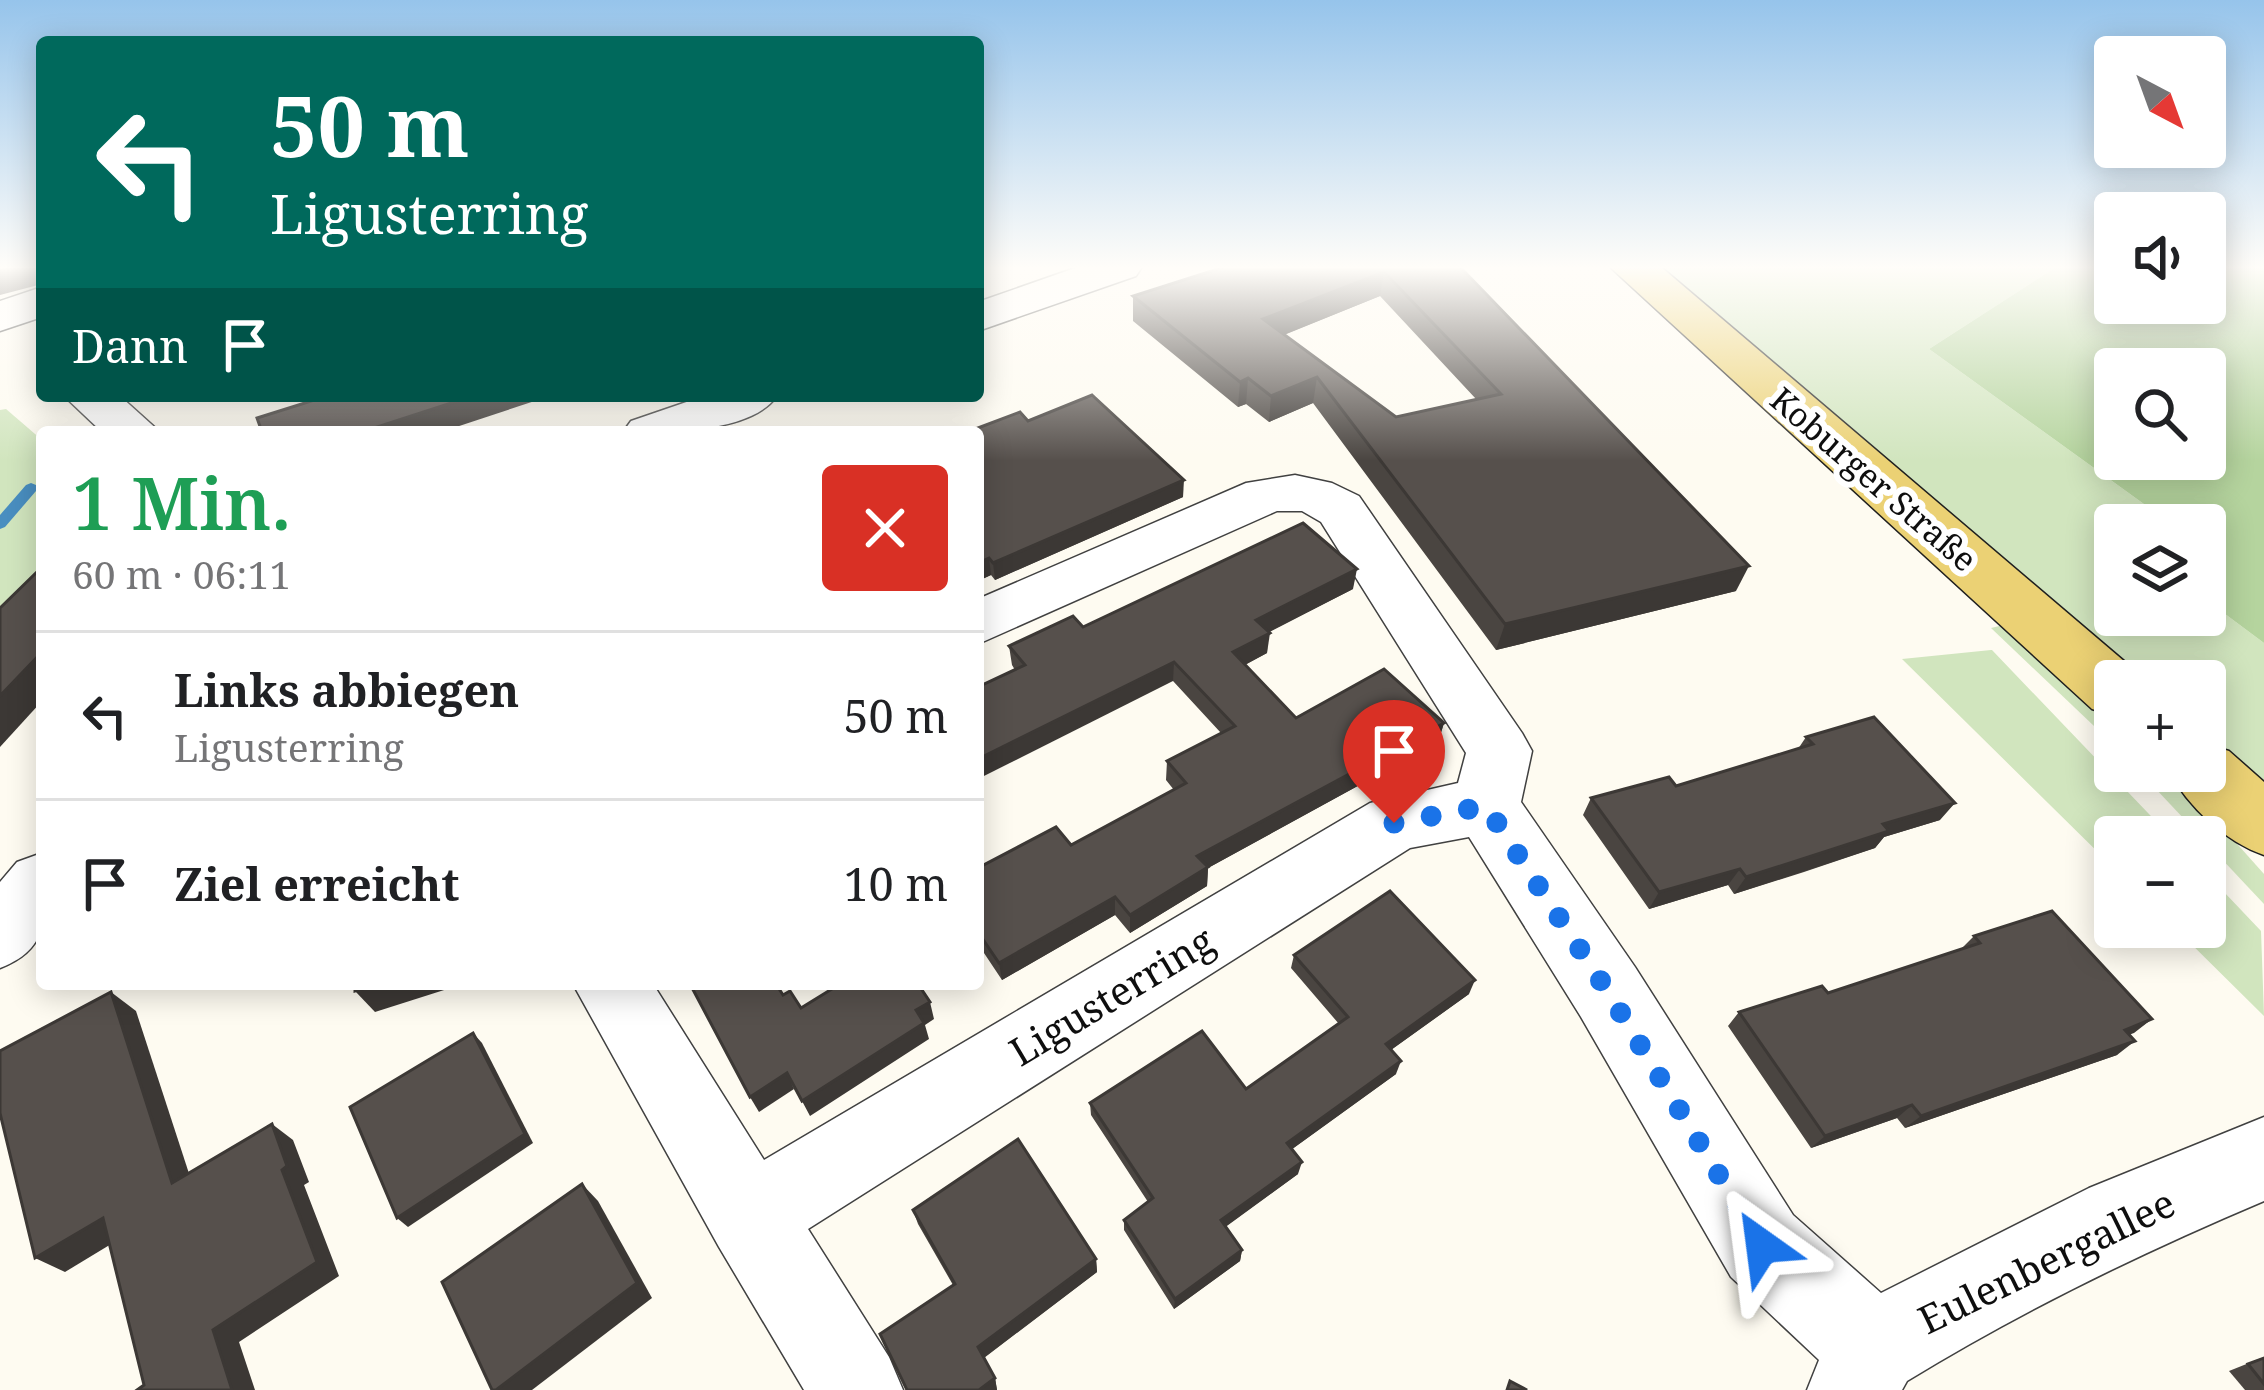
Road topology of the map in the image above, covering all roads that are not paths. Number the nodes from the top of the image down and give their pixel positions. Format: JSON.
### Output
{"nodes":[{"id":1,"x":1708,"y":332,"type":"edge"},
{"id":2,"x":96,"y":402,"type":"edge"},
{"id":3,"x":735,"y":402,"type":"edge"},
{"id":4,"x":126,"y":426,"type":"edge"},
{"id":5,"x":666,"y":426,"type":"edge"},
{"id":6,"x":984,"y":620,"type":"edge"},
{"id":7,"x":2094,"y":672,"type":"edge"},
{"id":8,"x":2226,"y":791,"type":"edge"},
{"id":9,"x":1486,"y":806,"type":"junction"},
{"id":10,"x":2264,"y":825,"type":"edge"},
{"id":11,"x":36,"y":891,"type":"edge"},
{"id":12,"x":0,"y":935,"type":"edge"},
{"id":13,"x":614,"y":990,"type":"edge"},
{"id":14,"x":2264,"y":1159,"type":"edge"},
{"id":15,"x":748,"y":1217,"type":"junction"},
{"id":16,"x":1864,"y":1369,"type":"edge"},
{"id":17,"x":856,"y":1390,"type":"edge"}],
"edges":[{"from":1,"to":7,"type":"main road","name":"Koburger Straße"},
{"from":2,"to":4,"type":"street"},
{"from":3,"to":5,"type":"street"},
{"from":6,"to":9,"type":"street"},
{"from":8,"to":10,"type":"main road"},
{"from":9,"to":15,"type":"street","name":"Ligusterring"},
{"from":9,"to":16,"type":"street"},
{"from":11,"to":12,"type":"street"},
{"from":13,"to":15,"type":"street"},
{"from":14,"to":16,"type":"street","name":"Eulenbergallee"},
{"from":15,"to":17,"type":"street"}]}
